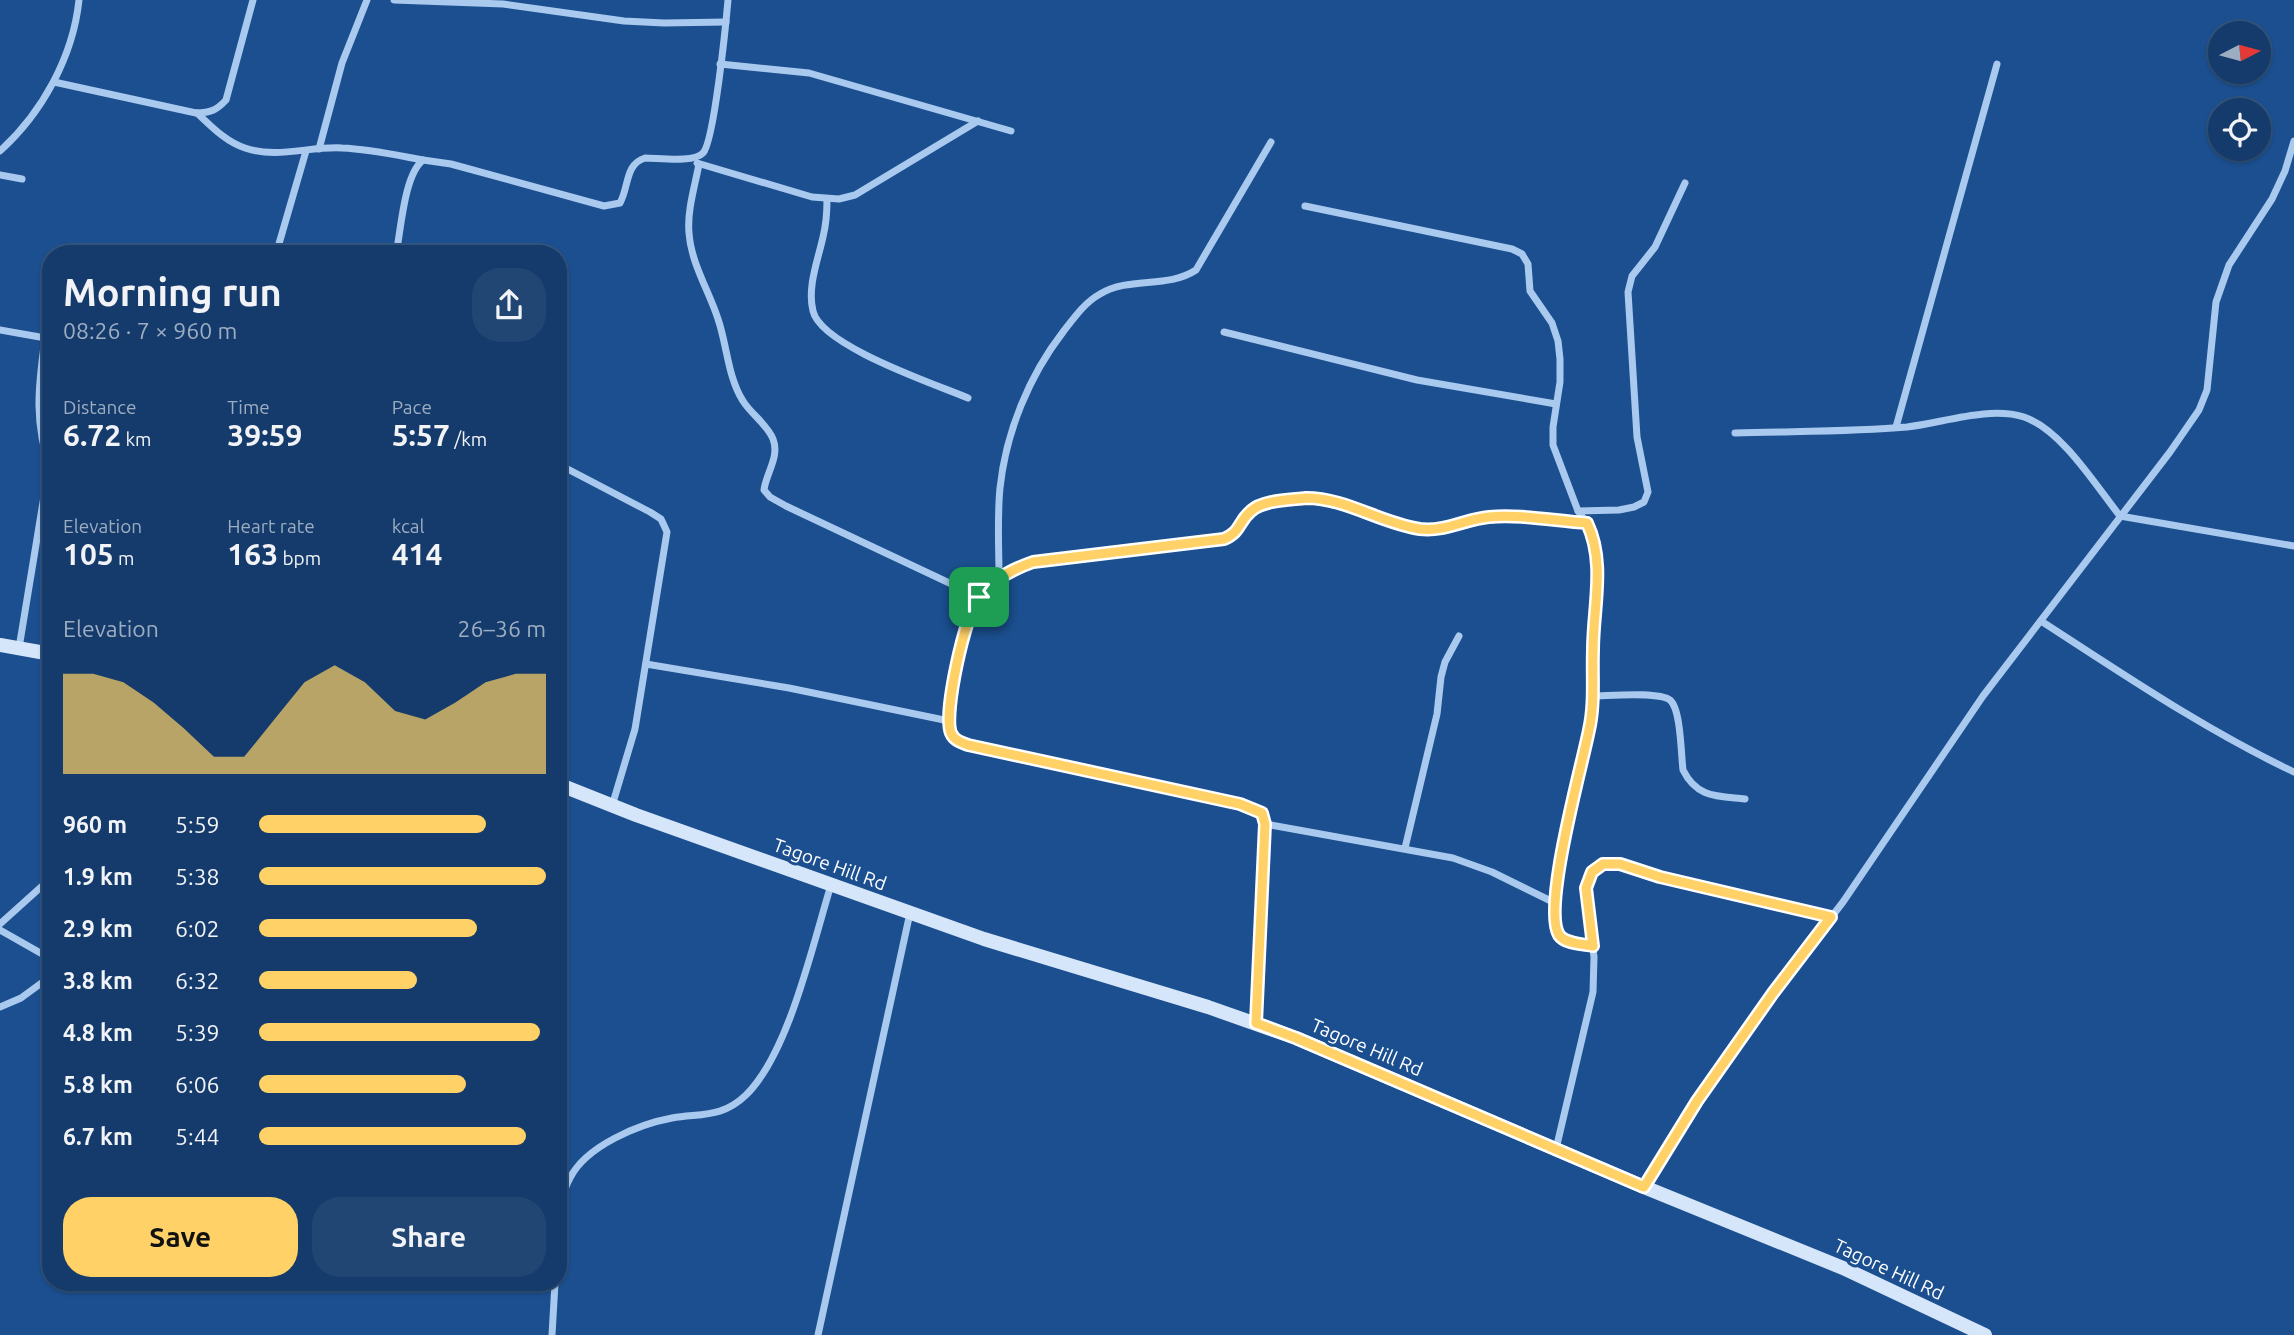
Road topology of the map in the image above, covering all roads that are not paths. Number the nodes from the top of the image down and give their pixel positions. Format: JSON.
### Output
{"nodes":[{"id":1,"x":79,"y":0,"type":"edge"},
{"id":2,"x":253,"y":0,"type":"edge"},
{"id":3,"x":367,"y":0,"type":"edge"},
{"id":4,"x":394,"y":0,"type":"edge"},
{"id":5,"x":729,"y":0,"type":"edge"},
{"id":6,"x":726,"y":22,"type":"junction"},
{"id":7,"x":720,"y":64,"type":"junction"},
{"id":8,"x":1997,"y":64,"type":"dead end"},
{"id":9,"x":54,"y":82,"type":"junction"},
{"id":10,"x":196,"y":113,"type":"junction"},
{"id":11,"x":978,"y":121,"type":"junction"},
{"id":12,"x":1011,"y":131,"type":"dead end"},
{"id":13,"x":2294,"y":141,"type":"edge"},
{"id":14,"x":1271,"y":142,"type":"dead end"},
{"id":15,"x":319,"y":149,"type":"junction"},
{"id":16,"x":0,"y":151,"type":"edge"},
{"id":17,"x":306,"y":151,"type":"junction"},
{"id":18,"x":684,"y":159,"type":"junction"},
{"id":19,"x":423,"y":160,"type":"junction"},
{"id":20,"x":699,"y":164,"type":"junction"},
{"id":21,"x":0,"y":175,"type":"edge"},
{"id":22,"x":22,"y":179,"type":"dead end"},
{"id":23,"x":1685,"y":183,"type":"dead end"},
{"id":24,"x":827,"y":200,"type":"junction"},
{"id":25,"x":1305,"y":206,"type":"dead end"},
{"id":26,"x":279,"y":245,"type":"edge"},
{"id":27,"x":398,"y":245,"type":"edge"},
{"id":28,"x":0,"y":330,"type":"edge"},
{"id":29,"x":1224,"y":332,"type":"dead end"},
{"id":30,"x":42,"y":338,"type":"edge"},
{"id":31,"x":42,"y":371,"type":"edge"},
{"id":32,"x":968,"y":398,"type":"dead end"},
{"id":33,"x":1556,"y":404,"type":"junction"},
{"id":34,"x":1896,"y":427,"type":"junction"},
{"id":35,"x":1735,"y":433,"type":"dead end"},
{"id":36,"x":42,"y":443,"type":"edge"},
{"id":37,"x":567,"y":469,"type":"edge"},
{"id":38,"x":42,"y":508,"type":"edge"},
{"id":39,"x":1578,"y":511,"type":"junction"},
{"id":40,"x":2120,"y":516,"type":"junction"},
{"id":41,"x":1587,"y":523,"type":"junction"},
{"id":42,"x":2294,"y":545,"type":"edge"},
{"id":43,"x":999,"y":578,"type":"junction"},
{"id":44,"x":979,"y":597,"type":"junction"},
{"id":45,"x":2041,"y":621,"type":"junction"},
{"id":46,"x":1459,"y":636,"type":"dead end"},
{"id":47,"x":0,"y":645,"type":"edge"},
{"id":48,"x":19,"y":648,"type":"junction"},
{"id":49,"x":42,"y":652,"type":"edge"},
{"id":50,"x":646,"y":664,"type":"junction"},
{"id":51,"x":1592,"y":696,"type":"junction"},
{"id":52,"x":949,"y":722,"type":"junction"},
{"id":53,"x":2294,"y":772,"type":"edge"},
{"id":54,"x":567,"y":788,"type":"edge"},
{"id":55,"x":1745,"y":799,"type":"dead end"},
{"id":56,"x":612,"y":806,"type":"junction"},
{"id":57,"x":1265,"y":824,"type":"junction"},
{"id":58,"x":1405,"y":848,"type":"junction"},
{"id":59,"x":831,"y":885,"type":"junction"},
{"id":60,"x":42,"y":886,"type":"edge"},
{"id":61,"x":1555,"y":903,"type":"junction"},
{"id":62,"x":909,"y":913,"type":"junction"},
{"id":63,"x":1831,"y":917,"type":"junction"},
{"id":64,"x":0,"y":924,"type":"edge"},
{"id":65,"x":0,"y":930,"type":"edge"},
{"id":66,"x":1593,"y":946,"type":"junction"},
{"id":67,"x":42,"y":954,"type":"edge"},
{"id":68,"x":42,"y":983,"type":"edge"},
{"id":69,"x":0,"y":1007,"type":"edge"},
{"id":70,"x":1256,"y":1023,"type":"junction"},
{"id":71,"x":1556,"y":1149,"type":"junction"},
{"id":72,"x":567,"y":1184,"type":"edge"},
{"id":73,"x":1644,"y":1187,"type":"junction"},
{"id":74,"x":555,"y":1291,"type":"edge"},
{"id":75,"x":552,"y":1335,"type":"edge"},
{"id":76,"x":817,"y":1335,"type":"edge"},
{"id":77,"x":1985,"y":1335,"type":"edge"}],
"edges":[{"from":1,"to":9,"type":"street"},
{"from":2,"to":10,"type":"street"},
{"from":3,"to":15,"type":"street"},
{"from":4,"to":6,"type":"street"},
{"from":5,"to":6,"type":"street"},
{"from":6,"to":7,"type":"street"},
{"from":7,"to":11,"type":"street"},
{"from":7,"to":18,"type":"street"},
{"from":8,"to":34,"type":"street"},
{"from":9,"to":10,"type":"street"},
{"from":9,"to":16,"type":"street"},
{"from":10,"to":17,"type":"street"},
{"from":11,"to":12,"type":"street"},
{"from":11,"to":24,"type":"street"},
{"from":13,"to":40,"type":"street"},
{"from":14,"to":43,"type":"street"},
{"from":15,"to":17,"type":"street"},
{"from":15,"to":19,"type":"street"},
{"from":17,"to":26,"type":"street"},
{"from":18,"to":19,"type":"street"},
{"from":18,"to":20,"type":"street"},
{"from":19,"to":27,"type":"street"},
{"from":20,"to":24,"type":"street"},
{"from":20,"to":44,"type":"street"},
{"from":21,"to":22,"type":"street"},
{"from":23,"to":39,"type":"street"},
{"from":24,"to":32,"type":"street"},
{"from":25,"to":33,"type":"street"},
{"from":28,"to":30,"type":"street"},
{"from":29,"to":33,"type":"street"},
{"from":31,"to":36,"type":"street"},
{"from":33,"to":39,"type":"street"},
{"from":34,"to":35,"type":"street"},
{"from":34,"to":40,"type":"street"},
{"from":37,"to":50,"type":"street"},
{"from":38,"to":48,"type":"street"},
{"from":39,"to":41,"type":"street"},
{"from":40,"to":42,"type":"street"},
{"from":40,"to":45,"type":"street"},
{"from":41,"to":43,"type":"street"},
{"from":41,"to":51,"type":"street"},
{"from":43,"to":44,"type":"street"},
{"from":44,"to":52,"type":"street"},
{"from":45,"to":53,"type":"street"},
{"from":45,"to":63,"type":"street"},
{"from":46,"to":58,"type":"street"},
{"from":47,"to":48,"type":"main road"},
{"from":48,"to":49,"type":"main road"},
{"from":50,"to":52,"type":"street"},
{"from":50,"to":56,"type":"street"},
{"from":51,"to":55,"type":"street"},
{"from":51,"to":61,"type":"street"},
{"from":52,"to":57,"type":"street"},
{"from":54,"to":56,"type":"main road","name":"Tagore Hill Rd"},
{"from":56,"to":59,"type":"main road","name":"Tagore Hill Rd"},
{"from":57,"to":58,"type":"street"},
{"from":57,"to":70,"type":"street"},
{"from":58,"to":61,"type":"street"},
{"from":59,"to":62,"type":"main road","name":"Tagore Hill Rd"},
{"from":59,"to":72,"type":"street"},
{"from":60,"to":64,"type":"street"},
{"from":61,"to":66,"type":"street"},
{"from":62,"to":70,"type":"main road","name":"Tagore Hill Rd"},
{"from":62,"to":76,"type":"street"},
{"from":63,"to":66,"type":"street"},
{"from":63,"to":73,"type":"street"},
{"from":65,"to":67,"type":"street"},
{"from":66,"to":71,"type":"street"},
{"from":68,"to":69,"type":"street"},
{"from":70,"to":71,"type":"main road","name":"Tagore Hill Rd"},
{"from":71,"to":73,"type":"main road","name":"Tagore Hill Rd"},
{"from":73,"to":77,"type":"main road","name":"Tagore Hill Rd"},
{"from":74,"to":75,"type":"street"}]}
